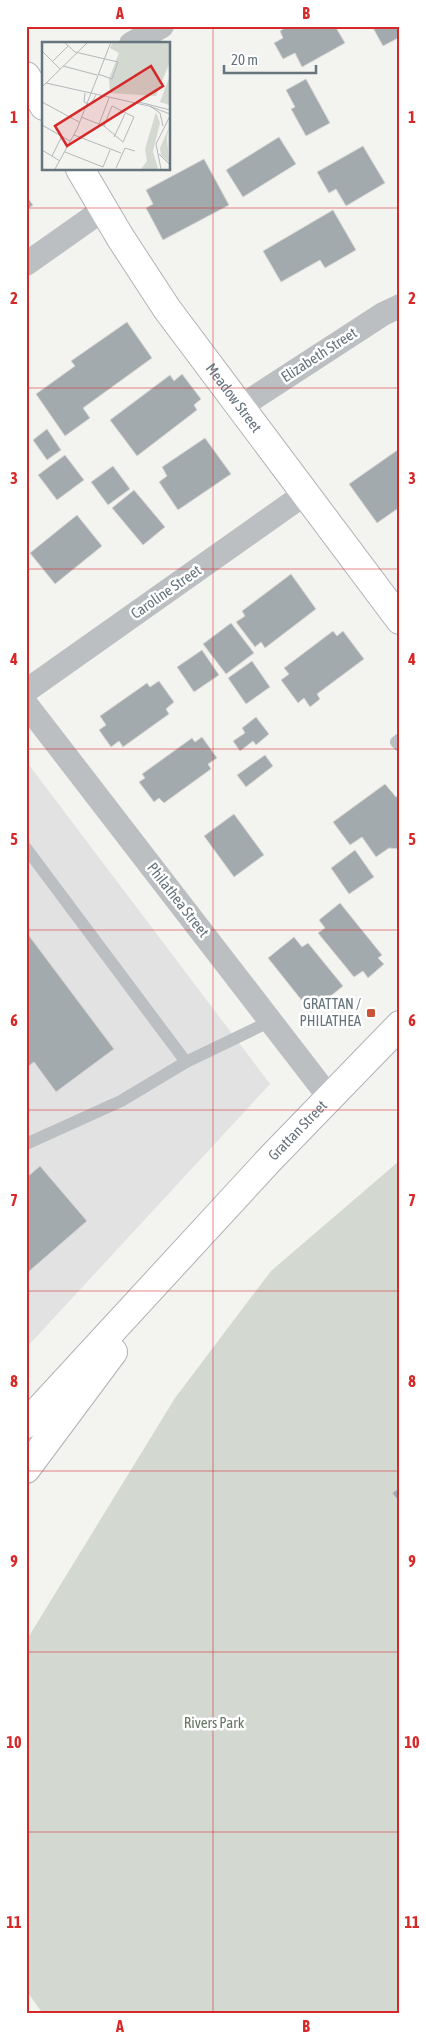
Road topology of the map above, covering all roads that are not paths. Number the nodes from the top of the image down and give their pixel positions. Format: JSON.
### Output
{"nodes":[{"id":1,"x":162,"y":26,"type":"edge"},
{"id":2,"x":134,"y":42,"type":"edge"},
{"id":3,"x":81,"y":170,"type":"edge"},
{"id":4,"x":104,"y":209,"type":"junction"},
{"id":5,"x":26,"y":264,"type":"edge"},
{"id":6,"x":400,"y":306,"type":"edge"},
{"id":7,"x":240,"y":407,"type":"junction"},
{"id":8,"x":306,"y":493,"type":"junction"},
{"id":9,"x":400,"y":620,"type":"edge"},
{"id":10,"x":26,"y":692,"type":"edge"},
{"id":11,"x":26,"y":704,"type":"edge"},
{"id":12,"x":400,"y":739,"type":"edge"},
{"id":13,"x":400,"y":746,"type":"edge"},
{"id":14,"x":26,"y":848,"type":"edge"},
{"id":15,"x":271,"y":1021,"type":"junction"},
{"id":16,"x":400,"y":1025,"type":"edge"},
{"id":17,"x":186,"y":1062,"type":"junction"},
{"id":18,"x":329,"y":1097,"type":"junction"},
{"id":19,"x":26,"y":1144,"type":"edge"},
{"id":20,"x":197,"y":1239,"type":"junction"},
{"id":21,"x":26,"y":1424,"type":"edge"},
{"id":22,"x":26,"y":1469,"type":"edge"}],
"edges":[{"from":1,"to":2,"type":"street"},
{"from":3,"to":4,"type":"main road","name":"Meadow Street"},
{"from":4,"to":5,"type":"street"},
{"from":4,"to":7,"type":"main road","name":"Meadow Street"},
{"from":6,"to":7,"type":"street","name":"Elizabeth Street"},
{"from":7,"to":8,"type":"main road","name":"Meadow Street"},
{"from":8,"to":9,"type":"main road","name":"Meadow Street"},
{"from":8,"to":10,"type":"street","name":"Caroline Street"},
{"from":11,"to":15,"type":"street","name":"Philathea Street"},
{"from":12,"to":13,"type":"lane"},
{"from":14,"to":17,"type":"lane"},
{"from":15,"to":17,"type":"lane"},
{"from":15,"to":18,"type":"street","name":"Philathea Street"},
{"from":16,"to":18,"type":"main road","name":"Grattan Street"},
{"from":17,"to":19,"type":"lane"},
{"from":18,"to":20,"type":"main road","name":"Grattan Street"},
{"from":20,"to":21,"type":"main road","name":"Grattan Street"},
{"from":20,"to":22,"type":"main road","name":"Grattan Street"}]}
